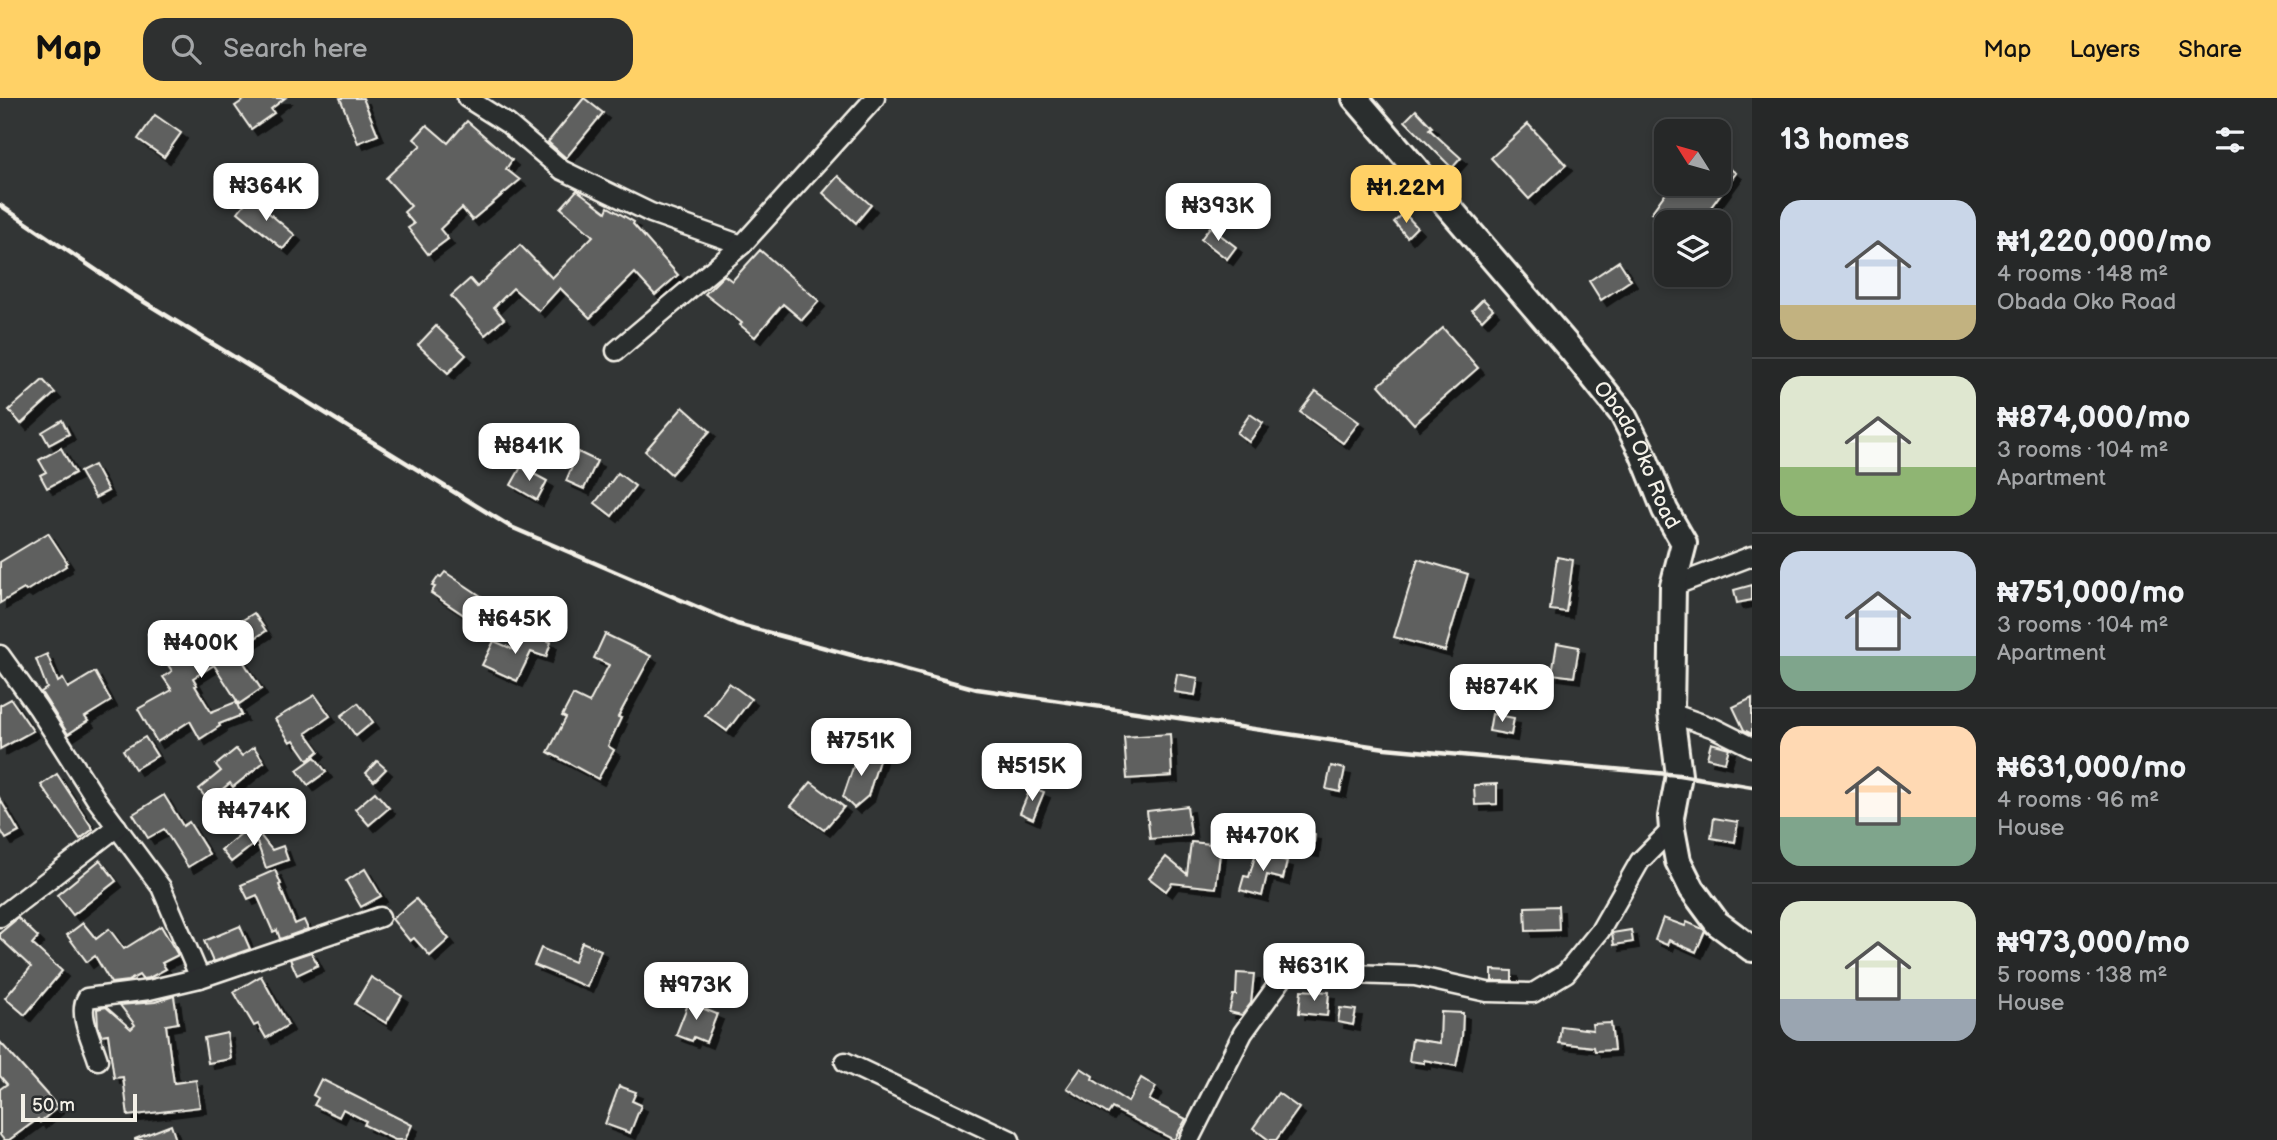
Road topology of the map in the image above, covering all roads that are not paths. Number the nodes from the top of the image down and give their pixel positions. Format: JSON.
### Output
{"nodes":[{"id":1,"x":467,"y":98,"type":"edge"},
{"id":2,"x":875,"y":98,"type":"edge"},
{"id":3,"x":1355,"y":98,"type":"edge"},
{"id":4,"x":742,"y":245,"type":"junction"},
{"id":5,"x":616,"y":351,"type":"dead end"},
{"id":6,"x":1752,"y":556,"type":"edge"},
{"id":7,"x":1673,"y":586,"type":"junction"},
{"id":8,"x":0,"y":655,"type":"edge"},
{"id":9,"x":1671,"y":713,"type":"junction"},
{"id":10,"x":1752,"y":747,"type":"edge"},
{"id":11,"x":117,"y":827,"type":"junction"},
{"id":12,"x":1672,"y":829,"type":"junction"},
{"id":13,"x":0,"y":917,"type":"edge"},
{"id":14,"x":380,"y":917,"type":"dead end"},
{"id":15,"x":1752,"y":949,"type":"edge"},
{"id":16,"x":200,"y":978,"type":"junction"},
{"id":17,"x":98,"y":1060,"type":"dead end"},
{"id":18,"x":845,"y":1062,"type":"dead end"},
{"id":19,"x":1010,"y":1140,"type":"edge"},
{"id":20,"x":1189,"y":1140,"type":"edge"}],
"edges":[{"from":1,"to":4,"type":"street"},
{"from":2,"to":4,"type":"street"},
{"from":3,"to":7,"type":"main road","name":"Obada Oko Road"},
{"from":4,"to":5,"type":"street"},
{"from":6,"to":7,"type":"street"},
{"from":7,"to":9,"type":"main road","name":"Obada Oko Road"},
{"from":8,"to":11,"type":"street"},
{"from":9,"to":10,"type":"street"},
{"from":9,"to":12,"type":"main road","name":"Obada Oko Road"},
{"from":11,"to":13,"type":"street"},
{"from":11,"to":16,"type":"street"},
{"from":12,"to":15,"type":"main road","name":"Obada Oko Road"},
{"from":12,"to":20,"type":"street"},
{"from":14,"to":16,"type":"street"},
{"from":16,"to":17,"type":"street"},
{"from":18,"to":19,"type":"street"}]}
